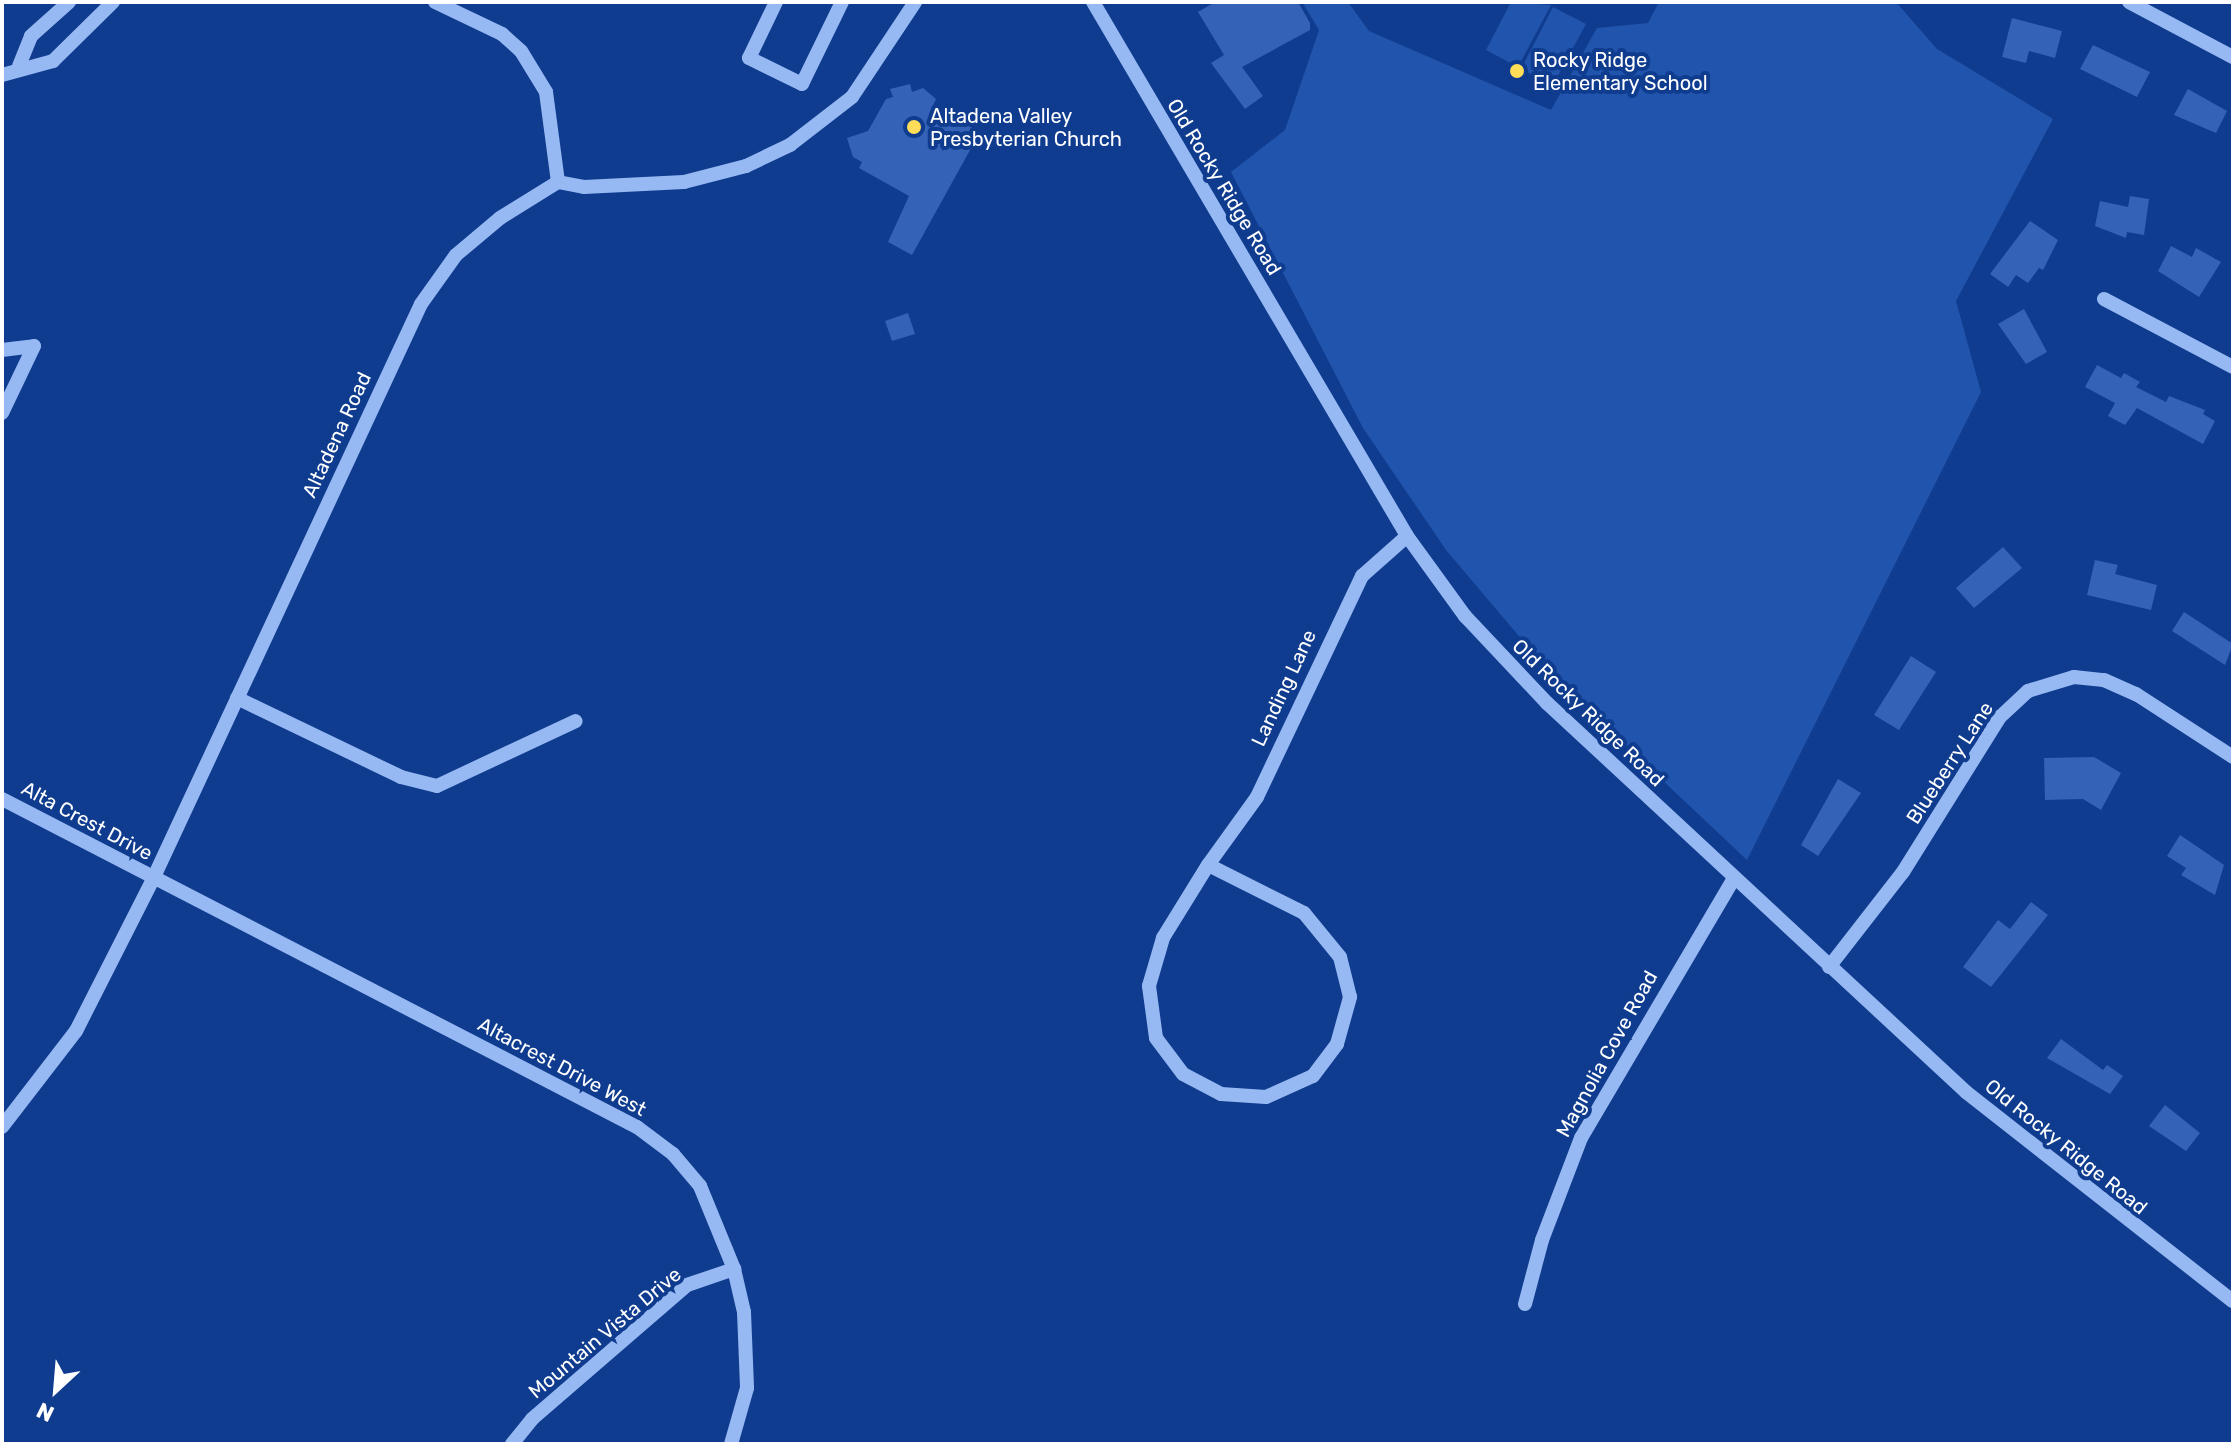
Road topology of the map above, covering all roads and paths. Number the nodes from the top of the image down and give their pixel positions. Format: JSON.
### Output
{"nodes":[{"id":1,"x":69,"y":2,"type":"edge"},
{"id":2,"x":113,"y":2,"type":"edge"},
{"id":3,"x":435,"y":2,"type":"edge"},
{"id":4,"x":776,"y":2,"type":"edge"},
{"id":5,"x":842,"y":2,"type":"edge"},
{"id":6,"x":1093,"y":2,"type":"edge"},
{"id":7,"x":2129,"y":2,"type":"edge"},
{"id":8,"x":912,"y":3,"type":"edge"},
{"id":9,"x":2233,"y":57,"type":"edge"},
{"id":10,"x":19,"y":66,"type":"junction"},
{"id":11,"x":2,"y":75,"type":"edge"},
{"id":12,"x":558,"y":182,"type":"junction"},
{"id":13,"x":2104,"y":299,"type":"dead end"},
{"id":14,"x":2,"y":350,"type":"edge"},
{"id":15,"x":2233,"y":367,"type":"edge"},
{"id":16,"x":2,"y":413,"type":"edge"},
{"id":17,"x":1407,"y":536,"type":"junction"},
{"id":18,"x":237,"y":698,"type":"junction"},
{"id":19,"x":576,"y":721,"type":"dead end"},
{"id":20,"x":2233,"y":757,"type":"edge"},
{"id":21,"x":2,"y":799,"type":"edge"},
{"id":22,"x":1208,"y":865,"type":"junction"},
{"id":23,"x":153,"y":879,"type":"junction"},
{"id":24,"x":1733,"y":880,"type":"junction"},
{"id":25,"x":1829,"y":967,"type":"junction"},
{"id":26,"x":2,"y":1127,"type":"edge"},
{"id":27,"x":734,"y":1269,"type":"junction"},
{"id":28,"x":2233,"y":1301,"type":"edge"},
{"id":29,"x":1525,"y":1304,"type":"dead end"},
{"id":30,"x":512,"y":1444,"type":"edge"},
{"id":31,"x":731,"y":1444,"type":"edge"}],
"edges":[{"from":1,"to":10,"type":"street"},
{"from":2,"to":10,"type":"street"},
{"from":3,"to":12,"type":"street"},
{"from":4,"to":5,"type":"street"},
{"from":6,"to":17,"type":"street","name":"Old Rocky Ridge Road"},
{"from":7,"to":9,"type":"street"},
{"from":8,"to":12,"type":"street"},
{"from":10,"to":11,"type":"street"},
{"from":12,"to":18,"type":"street","name":"Altadena Road"},
{"from":13,"to":15,"type":"street"},
{"from":14,"to":16,"type":"street"},
{"from":17,"to":22,"type":"street","name":"Landing Lane"},
{"from":17,"to":24,"type":"street","name":"Old Rocky Ridge Road"},
{"from":18,"to":19,"type":"street"},
{"from":18,"to":23,"type":"street","name":"Altadena Road"},
{"from":20,"to":25,"type":"street","name":"Blueberry Lane"},
{"from":21,"to":23,"type":"street","name":"Alta Crest Drive"},
{"from":22,"to":22,"type":"street","name":"Landing Lane"},
{"from":23,"to":26,"type":"street","name":"Altadena Road"},
{"from":23,"to":27,"type":"street","name":"Altacrest Drive West"},
{"from":24,"to":25,"type":"street","name":"Old Rocky Ridge Road"},
{"from":24,"to":29,"type":"street","name":"Magnolia Cove Road"},
{"from":25,"to":28,"type":"street","name":"Old Rocky Ridge Road"},
{"from":27,"to":30,"type":"street","name":"Mountain Vista Drive"},
{"from":27,"to":31,"type":"street","name":"Altacrest Drive West"}]}
